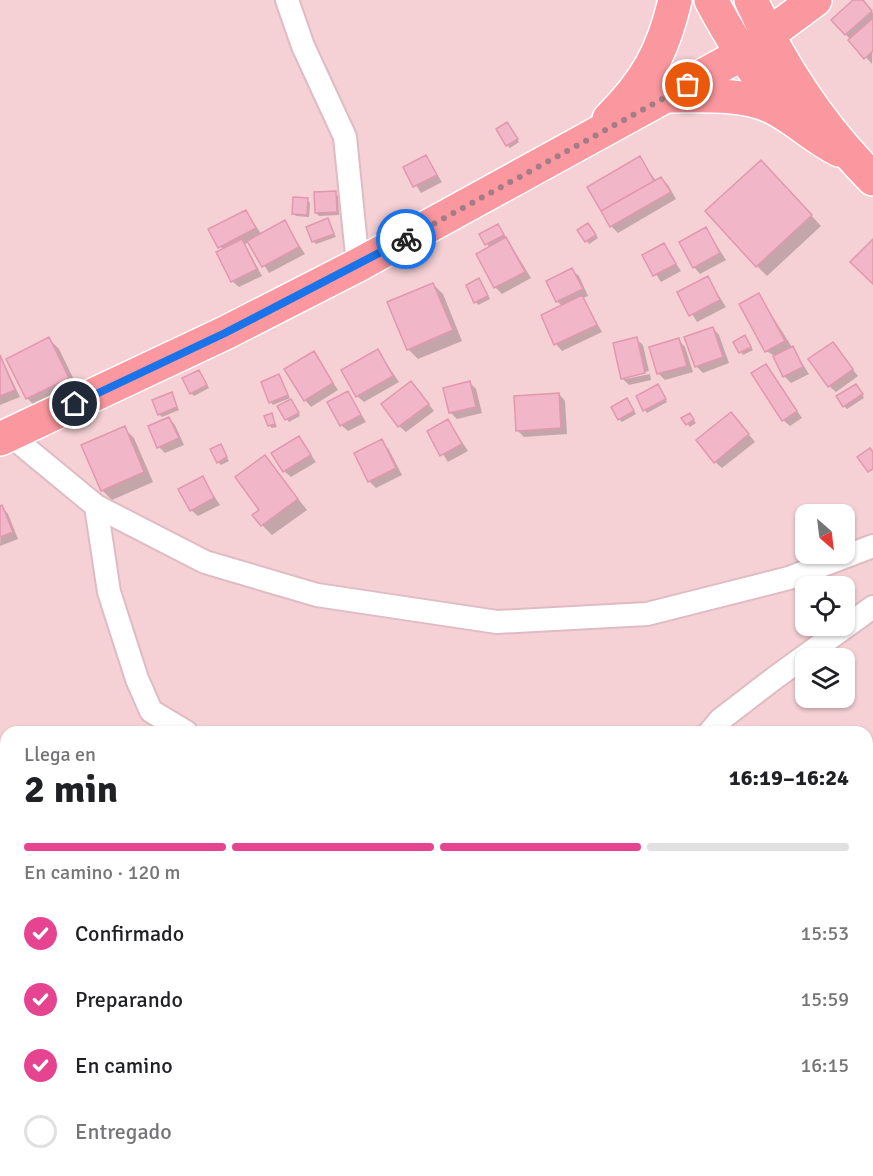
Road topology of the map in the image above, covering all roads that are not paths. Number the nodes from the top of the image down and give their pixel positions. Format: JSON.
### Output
{"nodes":[{"id":1,"x":287,"y":0,"type":"edge"},
{"id":2,"x":675,"y":0,"type":"edge"},
{"id":3,"x":711,"y":0,"type":"edge"},
{"id":4,"x":751,"y":0,"type":"edge"},
{"id":5,"x":811,"y":3,"type":"edge"},
{"id":6,"x":755,"y":46,"type":"junction"},
{"id":7,"x":793,"y":80,"type":"junction"},
{"id":8,"x":670,"y":96,"type":"junction"},
{"id":9,"x":816,"y":139,"type":"junction"},
{"id":10,"x":586,"y":141,"type":"junction"},
{"id":11,"x":849,"y":155,"type":"junction"},
{"id":12,"x":873,"y":179,"type":"edge"},
{"id":13,"x":358,"y":265,"type":"junction"},
{"id":14,"x":5,"y":437,"type":"edge"},
{"id":15,"x":96,"y":506,"type":"junction"},
{"id":16,"x":873,"y":546,"type":"edge"},
{"id":17,"x":873,"y":607,"type":"edge"},
{"id":18,"x":176,"y":726,"type":"edge"},
{"id":19,"x":715,"y":726,"type":"edge"}],
"edges":[{"from":1,"to":13,"type":"street"},
{"from":2,"to":10,"type":"main road"},
{"from":3,"to":6,"type":"main road"},
{"from":4,"to":6,"type":"main road"},
{"from":5,"to":6,"type":"main road"},
{"from":5,"to":7,"type":"main road"},
{"from":6,"to":7,"type":"main road"},
{"from":6,"to":8,"type":"main road"},
{"from":6,"to":9,"type":"main road"},
{"from":7,"to":11,"type":"main road"},
{"from":8,"to":9,"type":"main road"},
{"from":8,"to":10,"type":"main road"},
{"from":9,"to":11,"type":"main road"},
{"from":10,"to":13,"type":"main road"},
{"from":11,"to":12,"type":"main road"},
{"from":13,"to":14,"type":"main road"},
{"from":14,"to":15,"type":"street"},
{"from":15,"to":16,"type":"street"},
{"from":15,"to":18,"type":"street"},
{"from":17,"to":19,"type":"street"}]}
